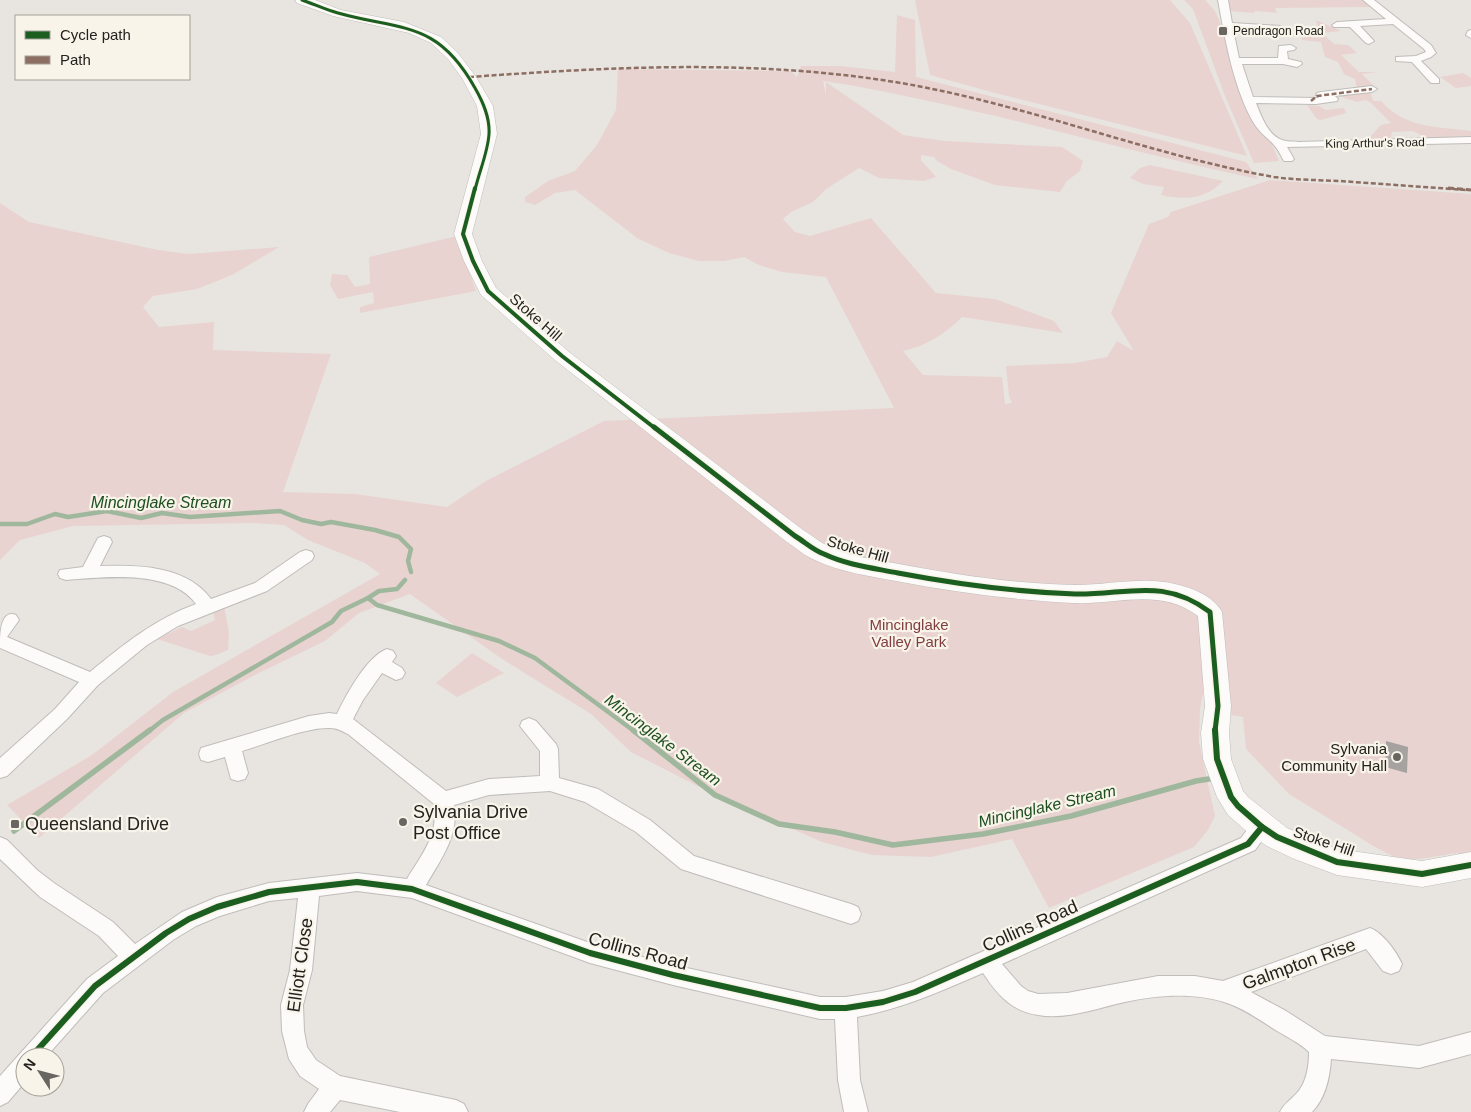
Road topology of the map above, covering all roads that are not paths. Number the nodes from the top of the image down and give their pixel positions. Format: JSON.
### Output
{"nodes":[{"id":1,"x":302,"y":0,"type":"edge"},
{"id":2,"x":1223,"y":0,"type":"edge"},
{"id":3,"x":1368,"y":0,"type":"edge"},
{"id":4,"x":1394,"y":21,"type":"junction"},
{"id":5,"x":1338,"y":25,"type":"dead end"},
{"id":6,"x":1353,"y":25,"type":"junction"},
{"id":7,"x":1227,"y":26,"type":"junction"},
{"id":8,"x":1280,"y":29,"type":"dead end"},
{"id":9,"x":1369,"y":40,"type":"dead end"},
{"id":10,"x":1291,"y":48,"type":"dead end"},
{"id":11,"x":1400,"y":59,"type":"dead end"},
{"id":12,"x":1416,"y":59,"type":"junction"},
{"id":13,"x":1234,"y":61,"type":"junction"},
{"id":14,"x":1283,"y":61,"type":"junction"},
{"id":15,"x":1297,"y":64,"type":"dead end"},
{"id":16,"x":1435,"y":81,"type":"dead end"},
{"id":17,"x":1301,"y":87,"type":"dead end"},
{"id":18,"x":1372,"y":89,"type":"dead end"},
{"id":19,"x":1333,"y":99,"type":"dead end"},
{"id":20,"x":1249,"y":100,"type":"junction"},
{"id":21,"x":1308,"y":101,"type":"junction"},
{"id":22,"x":1471,"y":140,"type":"edge"},
{"id":23,"x":1279,"y":143,"type":"junction"},
{"id":24,"x":1288,"y":159,"type":"dead end"},
{"id":25,"x":104,"y":542,"type":"dead end"},
{"id":26,"x":306,"y":556,"type":"dead end"},
{"id":27,"x":89,"y":572,"type":"junction"},
{"id":28,"x":66,"y":574,"type":"dead end"},
{"id":29,"x":207,"y":607,"type":"junction"},
{"id":30,"x":0,"y":641,"type":"edge"},
{"id":31,"x":396,"y":673,"type":"dead end"},
{"id":32,"x":92,"y":680,"type":"junction"},
{"id":33,"x":343,"y":722,"type":"junction"},
{"id":34,"x":529,"y":726,"type":"dead end"},
{"id":35,"x":232,"y":747,"type":"junction"},
{"id":36,"x":208,"y":754,"type":"dead end"},
{"id":37,"x":0,"y":770,"type":"edge"},
{"id":38,"x":238,"y":773,"type":"dead end"},
{"id":39,"x":550,"y":783,"type":"junction"},
{"id":40,"x":443,"y":800,"type":"junction"},
{"id":41,"x":1262,"y":827,"type":"junction"},
{"id":42,"x":0,"y":846,"type":"edge"},
{"id":43,"x":1471,"y":866,"type":"edge"},
{"id":44,"x":309,"y":886,"type":"junction"},
{"id":45,"x":412,"y":889,"type":"junction"},
{"id":46,"x":851,"y":914,"type":"dead end"},
{"id":47,"x":133,"y":956,"type":"junction"},
{"id":48,"x":987,"y":961,"type":"junction"},
{"id":49,"x":1391,"y":964,"type":"dead end"},
{"id":50,"x":1224,"y":991,"type":"junction"},
{"id":51,"x":846,"y":1008,"type":"junction"},
{"id":52,"x":1471,"y":1043,"type":"edge"},
{"id":53,"x":39,"y":1047,"type":"edge"},
{"id":54,"x":1320,"y":1047,"type":"junction"},
{"id":55,"x":15,"y":1076,"type":"edge"},
{"id":56,"x":335,"y":1087,"type":"junction"},
{"id":57,"x":0,"y":1094,"type":"edge"},
{"id":58,"x":316,"y":1112,"type":"edge"},
{"id":59,"x":456,"y":1112,"type":"edge"},
{"id":60,"x":856,"y":1112,"type":"edge"},
{"id":61,"x":1292,"y":1112,"type":"edge"}],
"edges":[{"from":1,"to":41,"type":"street","name":"Stoke Hill"},
{"from":2,"to":7,"type":"street"},
{"from":3,"to":4,"type":"street"},
{"from":4,"to":6,"type":"street"},
{"from":4,"to":12,"type":"street"},
{"from":5,"to":6,"type":"street"},
{"from":6,"to":9,"type":"street"},
{"from":7,"to":8,"type":"street"},
{"from":7,"to":13,"type":"street"},
{"from":10,"to":14,"type":"street"},
{"from":11,"to":12,"type":"street"},
{"from":12,"to":16,"type":"street"},
{"from":13,"to":14,"type":"street"},
{"from":13,"to":20,"type":"street"},
{"from":14,"to":15,"type":"street"},
{"from":17,"to":21,"type":"street"},
{"from":18,"to":21,"type":"street"},
{"from":19,"to":21,"type":"street"},
{"from":20,"to":21,"type":"street"},
{"from":20,"to":23,"type":"street"},
{"from":22,"to":23,"type":"street","name":"King Arthur's Road"},
{"from":23,"to":24,"type":"street"},
{"from":25,"to":27,"type":"street"},
{"from":26,"to":29,"type":"street"},
{"from":27,"to":28,"type":"street"},
{"from":27,"to":29,"type":"street"},
{"from":29,"to":32,"type":"street"},
{"from":30,"to":32,"type":"street"},
{"from":31,"to":33,"type":"street"},
{"from":32,"to":37,"type":"street"},
{"from":33,"to":35,"type":"street"},
{"from":33,"to":40,"type":"street"},
{"from":34,"to":39,"type":"street"},
{"from":35,"to":36,"type":"street"},
{"from":35,"to":38,"type":"street"},
{"from":39,"to":40,"type":"street"},
{"from":39,"to":46,"type":"street"},
{"from":40,"to":45,"type":"street"},
{"from":41,"to":43,"type":"street","name":"Stoke Hill"},
{"from":41,"to":48,"type":"street","name":"Collins Road"},
{"from":42,"to":47,"type":"street"},
{"from":44,"to":45,"type":"street","name":"Collins Road"},
{"from":44,"to":47,"type":"street","name":"Collins Road"},
{"from":44,"to":56,"type":"street","name":"Elliott Close"},
{"from":45,"to":51,"type":"street","name":"Collins Road"},
{"from":47,"to":53,"type":"street","name":"Collins Road"},
{"from":48,"to":50,"type":"street"},
{"from":48,"to":51,"type":"street","name":"Collins Road"},
{"from":49,"to":50,"type":"street","name":"Galmpton Rise"},
{"from":50,"to":54,"type":"street"},
{"from":51,"to":60,"type":"street"},
{"from":52,"to":54,"type":"street"},
{"from":54,"to":61,"type":"street"},
{"from":55,"to":57,"type":"street"},
{"from":56,"to":58,"type":"street"},
{"from":56,"to":59,"type":"street","name":"Elliott Close"}]}
